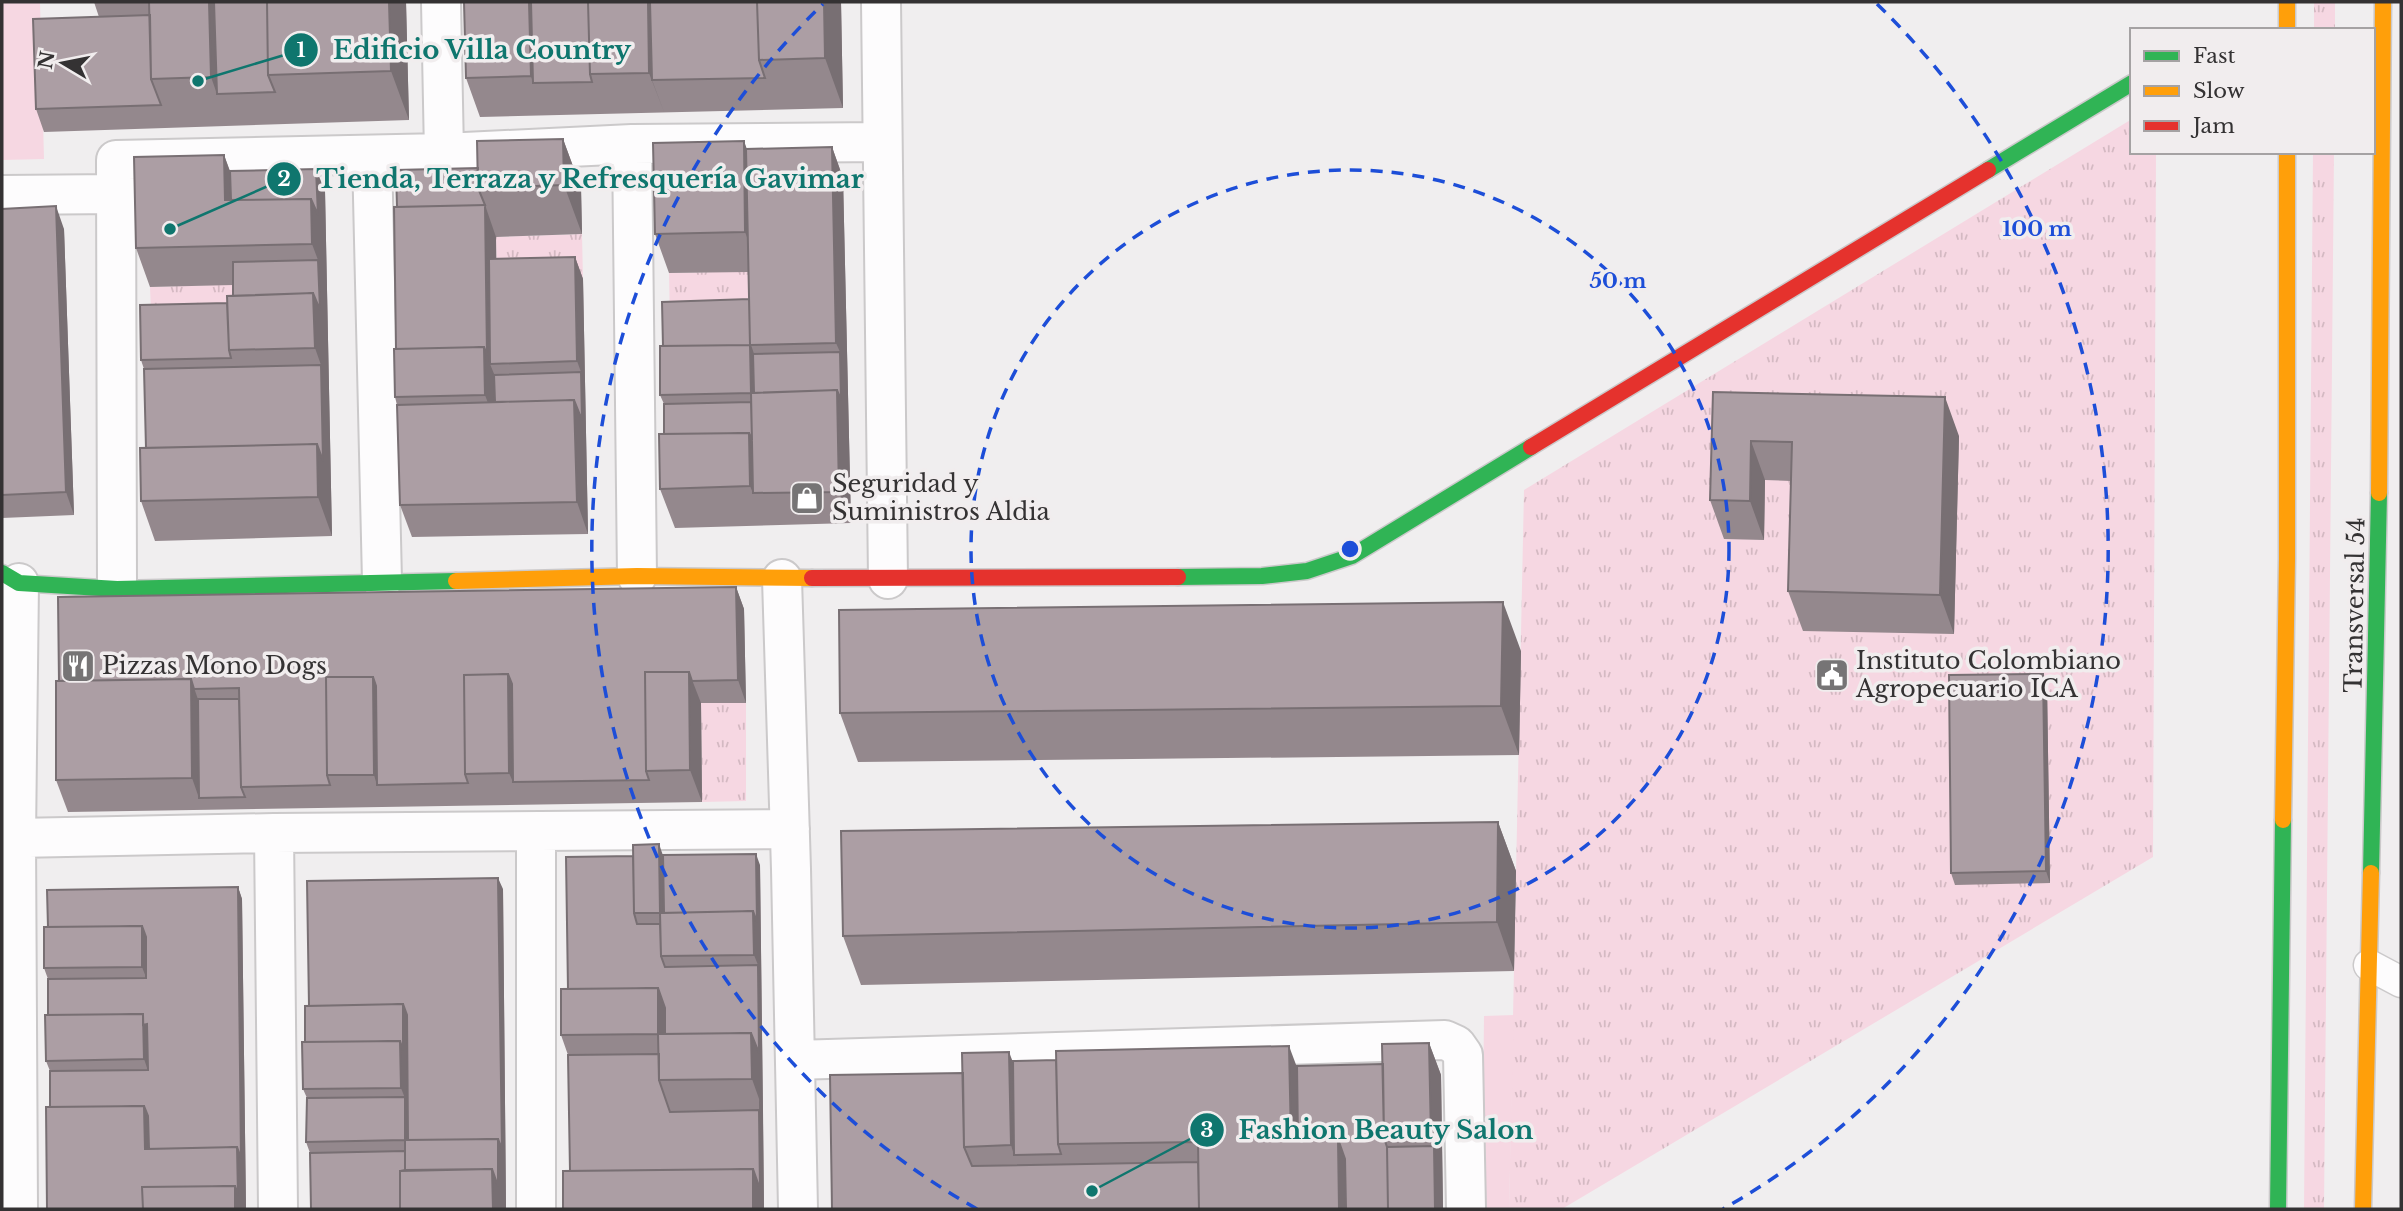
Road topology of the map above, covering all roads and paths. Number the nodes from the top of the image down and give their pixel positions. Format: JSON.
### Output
{"nodes":[{"id":1,"x":441,"y":2,"type":"edge"},
{"id":2,"x":881,"y":2,"type":"edge"},
{"id":3,"x":2287,"y":2,"type":"edge"},
{"id":4,"x":2383,"y":2,"type":"edge"},
{"id":5,"x":2287,"y":28,"type":"edge"},
{"id":6,"x":2130,"y":84,"type":"edge"},
{"id":7,"x":882,"y":142,"type":"junction"},
{"id":8,"x":632,"y":144,"type":"junction"},
{"id":9,"x":444,"y":153,"type":"junction"},
{"id":10,"x":2287,"y":154,"type":"edge"},
{"id":11,"x":372,"y":155,"type":"junction"},
{"id":12,"x":117,"y":194,"type":"junction"},
{"id":13,"x":2,"y":195,"type":"edge"},
{"id":14,"x":637,"y":576,"type":"junction"},
{"id":15,"x":10,"y":578,"type":"edge"},
{"id":16,"x":782,"y":579,"type":"junction"},
{"id":17,"x":888,"y":579,"type":"junction"},
{"id":18,"x":383,"y":582,"type":"junction"},
{"id":19,"x":117,"y":589,"type":"junction"},
{"id":20,"x":790,"y":829,"type":"junction"},
{"id":21,"x":274,"y":833,"type":"junction"},
{"id":22,"x":536,"y":833,"type":"junction"},
{"id":23,"x":16,"y":838,"type":"junction"},
{"id":24,"x":2369,"y":965,"type":"junction"},
{"id":25,"x":2401,"y":982,"type":"edge"},
{"id":26,"x":795,"y":1060,"type":"junction"},
{"id":27,"x":18,"y":1209,"type":"edge"},
{"id":28,"x":278,"y":1209,"type":"edge"},
{"id":29,"x":536,"y":1209,"type":"edge"},
{"id":30,"x":798,"y":1209,"type":"edge"},
{"id":31,"x":1466,"y":1209,"type":"edge"},
{"id":32,"x":2278,"y":1209,"type":"edge"},
{"id":33,"x":2363,"y":1209,"type":"edge"}],
"edges":[{"from":1,"to":9,"type":"street"},
{"from":2,"to":7,"type":"street"},
{"from":3,"to":5,"type":"main road"},
{"from":4,"to":24,"type":"main road","name":"Transversal 54"},
{"from":6,"to":17,"type":"main road"},
{"from":7,"to":8,"type":"street"},
{"from":7,"to":17,"type":"street"},
{"from":8,"to":9,"type":"street"},
{"from":8,"to":14,"type":"street"},
{"from":9,"to":11,"type":"street"},
{"from":10,"to":32,"type":"main road"},
{"from":11,"to":12,"type":"street"},
{"from":11,"to":18,"type":"street"},
{"from":12,"to":13,"type":"street"},
{"from":12,"to":19,"type":"street"},
{"from":14,"to":16,"type":"main road"},
{"from":14,"to":18,"type":"main road"},
{"from":15,"to":19,"type":"main road"},
{"from":15,"to":23,"type":"street"},
{"from":16,"to":17,"type":"main road"},
{"from":16,"to":20,"type":"street"},
{"from":18,"to":19,"type":"main road"},
{"from":20,"to":22,"type":"street"},
{"from":20,"to":26,"type":"street"},
{"from":21,"to":22,"type":"street"},
{"from":21,"to":23,"type":"street"},
{"from":21,"to":28,"type":"street"},
{"from":22,"to":29,"type":"street"},
{"from":23,"to":27,"type":"street"},
{"from":24,"to":25,"type":"lane"},
{"from":24,"to":33,"type":"main road","name":"Transversal 54"},
{"from":26,"to":30,"type":"street"},
{"from":26,"to":31,"type":"street"}]}
